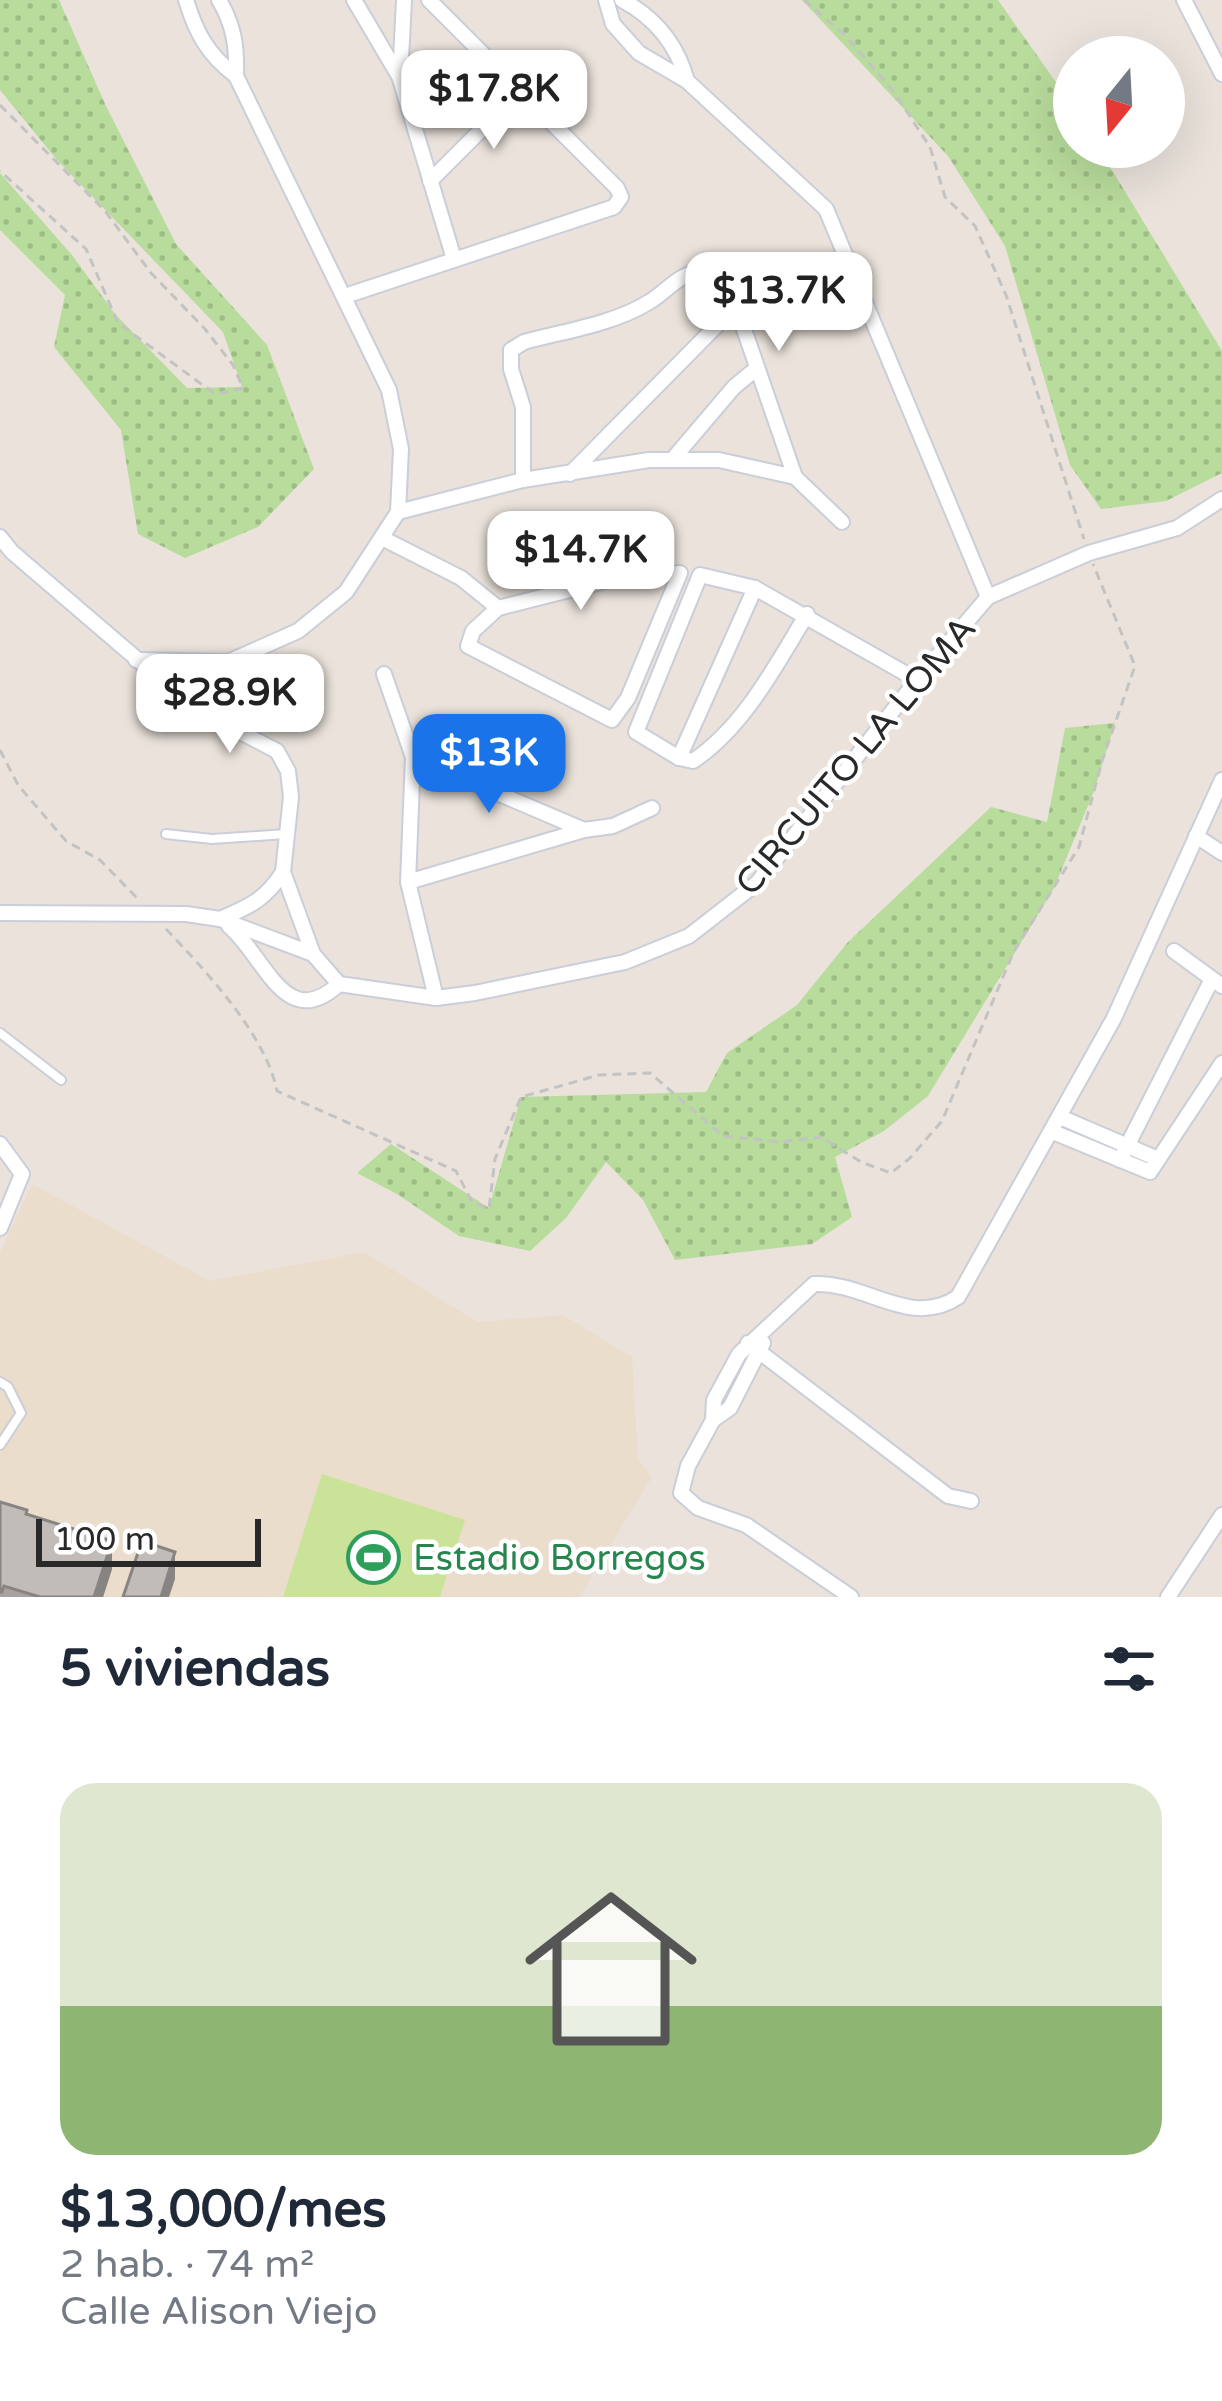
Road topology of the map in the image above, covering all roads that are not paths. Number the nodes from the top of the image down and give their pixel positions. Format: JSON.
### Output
{"nodes":[{"id":1,"x":186,"y":0,"type":"edge"},
{"id":2,"x":219,"y":0,"type":"edge"},
{"id":3,"x":353,"y":0,"type":"edge"},
{"id":4,"x":404,"y":0,"type":"edge"},
{"id":5,"x":429,"y":0,"type":"edge"},
{"id":6,"x":606,"y":0,"type":"edge"},
{"id":7,"x":622,"y":0,"type":"edge"},
{"id":8,"x":1184,"y":0,"type":"edge"},
{"id":9,"x":1222,"y":74,"type":"edge"},
{"id":10,"x":236,"y":76,"type":"junction"},
{"id":11,"x":400,"y":79,"type":"junction"},
{"id":12,"x":688,"y":80,"type":"junction"},
{"id":13,"x":522,"y":89,"type":"junction"},
{"id":14,"x":430,"y":181,"type":"junction"},
{"id":15,"x":454,"y":259,"type":"junction"},
{"id":16,"x":345,"y":296,"type":"junction"},
{"id":17,"x":736,"y":306,"type":"junction"},
{"id":18,"x":757,"y":368,"type":"junction"},
{"id":19,"x":672,"y":460,"type":"junction"},
{"id":20,"x":570,"y":474,"type":"junction"},
{"id":21,"x":795,"y":477,"type":"junction"},
{"id":22,"x":523,"y":480,"type":"junction"},
{"id":23,"x":1222,"y":501,"type":"edge"},
{"id":24,"x":398,"y":512,"type":"junction"},
{"id":25,"x":842,"y":522,"type":"dead end"},
{"id":26,"x":0,"y":537,"type":"edge"},
{"id":27,"x":382,"y":538,"type":"junction"},
{"id":28,"x":755,"y":588,"type":"junction"},
{"id":29,"x":988,"y":597,"type":"junction"},
{"id":30,"x":498,"y":608,"type":"junction"},
{"id":31,"x":807,"y":614,"type":"junction"},
{"id":32,"x":136,"y":660,"type":"junction"},
{"id":33,"x":229,"y":662,"type":"junction"},
{"id":34,"x":384,"y":674,"type":"dead end"},
{"id":35,"x":917,"y":680,"type":"junction"},
{"id":36,"x":222,"y":724,"type":"junction"},
{"id":37,"x":413,"y":757,"type":"junction"},
{"id":38,"x":679,"y":758,"type":"junction"},
{"id":39,"x":1222,"y":780,"type":"edge"},
{"id":40,"x":652,"y":808,"type":"dead end"},
{"id":41,"x":1207,"y":813,"type":"junction"},
{"id":42,"x":1222,"y":823,"type":"edge"},
{"id":43,"x":584,"y":830,"type":"junction"},
{"id":44,"x":166,"y":834,"type":"dead end"},
{"id":45,"x":286,"y":834,"type":"junction"},
{"id":46,"x":1196,"y":836,"type":"junction"},
{"id":47,"x":1222,"y":853,"type":"edge"},
{"id":48,"x":283,"y":872,"type":"junction"},
{"id":49,"x":408,"y":882,"type":"junction"},
{"id":50,"x":0,"y":913,"type":"edge"},
{"id":51,"x":220,"y":919,"type":"junction"},
{"id":52,"x":1174,"y":951,"type":"dead end"},
{"id":53,"x":313,"y":954,"type":"junction"},
{"id":54,"x":1217,"y":982,"type":"edge"},
{"id":55,"x":339,"y":984,"type":"junction"},
{"id":56,"x":436,"y":998,"type":"junction"},
{"id":57,"x":0,"y":1034,"type":"edge"},
{"id":58,"x":1222,"y":1064,"type":"edge"},
{"id":59,"x":61,"y":1081,"type":"dead end"},
{"id":60,"x":1056,"y":1124,"type":"junction"},
{"id":61,"x":0,"y":1144,"type":"edge"},
{"id":62,"x":1130,"y":1144,"type":"junction"},
{"id":63,"x":1120,"y":1160,"type":"junction"},
{"id":64,"x":1154,"y":1166,"type":"junction"},
{"id":65,"x":0,"y":1228,"type":"edge"},
{"id":66,"x":754,"y":1348,"type":"junction"},
{"id":67,"x":0,"y":1382,"type":"edge"},
{"id":68,"x":0,"y":1444,"type":"edge"},
{"id":69,"x":970,"y":1501,"type":"dead end"},
{"id":70,"x":1222,"y":1515,"type":"edge"},
{"id":71,"x":851,"y":1597,"type":"edge"},
{"id":72,"x":1168,"y":1597,"type":"edge"}],
"edges":[{"from":1,"to":10,"type":"street"},
{"from":2,"to":10,"type":"street"},
{"from":3,"to":11,"type":"street"},
{"from":4,"to":11,"type":"street"},
{"from":5,"to":13,"type":"street"},
{"from":6,"to":12,"type":"street"},
{"from":7,"to":12,"type":"street"},
{"from":8,"to":9,"type":"street"},
{"from":10,"to":16,"type":"street"},
{"from":11,"to":14,"type":"street"},
{"from":12,"to":29,"type":"street"},
{"from":13,"to":14,"type":"street"},
{"from":13,"to":15,"type":"street"},
{"from":14,"to":15,"type":"street"},
{"from":15,"to":16,"type":"street"},
{"from":16,"to":24,"type":"street"},
{"from":17,"to":18,"type":"street"},
{"from":17,"to":20,"type":"street"},
{"from":17,"to":22,"type":"street"},
{"from":18,"to":19,"type":"street"},
{"from":18,"to":21,"type":"street"},
{"from":19,"to":20,"type":"street"},
{"from":19,"to":21,"type":"street"},
{"from":20,"to":22,"type":"street"},
{"from":21,"to":25,"type":"street"},
{"from":22,"to":24,"type":"street"},
{"from":23,"to":29,"type":"street","name":"CIRCUITO LA LOMA"},
{"from":24,"to":27,"type":"street"},
{"from":26,"to":32,"type":"street"},
{"from":27,"to":30,"type":"street"},
{"from":27,"to":33,"type":"street"},
{"from":28,"to":31,"type":"street"},
{"from":28,"to":38,"type":"street"},
{"from":28,"to":38,"type":"street"},
{"from":29,"to":35,"type":"street","name":"CIRCUITO LA LOMA"},
{"from":30,"to":30,"type":"street"},
{"from":31,"to":35,"type":"street"},
{"from":31,"to":38,"type":"street"},
{"from":32,"to":33,"type":"street"},
{"from":32,"to":36,"type":"street"},
{"from":33,"to":36,"type":"street"},
{"from":34,"to":37,"type":"street"},
{"from":35,"to":56,"type":"street","name":"CIRCUITO LA LOMA"},
{"from":36,"to":45,"type":"street"},
{"from":37,"to":43,"type":"street"},
{"from":37,"to":49,"type":"street"},
{"from":39,"to":41,"type":"street"},
{"from":40,"to":43,"type":"street"},
{"from":41,"to":42,"type":"street"},
{"from":41,"to":46,"type":"street"},
{"from":43,"to":49,"type":"street"},
{"from":44,"to":45,"type":"lane"},
{"from":45,"to":48,"type":"street"},
{"from":46,"to":47,"type":"street"},
{"from":46,"to":60,"type":"street"},
{"from":48,"to":51,"type":"street"},
{"from":48,"to":53,"type":"street"},
{"from":49,"to":56,"type":"street"},
{"from":50,"to":51,"type":"street"},
{"from":51,"to":53,"type":"street"},
{"from":51,"to":55,"type":"street","name":"CIRCUITO LA LOMA"},
{"from":52,"to":54,"type":"street"},
{"from":53,"to":55,"type":"street"},
{"from":54,"to":62,"type":"street"},
{"from":55,"to":56,"type":"street","name":"CIRCUITO LA LOMA"},
{"from":57,"to":59,"type":"lane"},
{"from":58,"to":64,"type":"street"},
{"from":60,"to":62,"type":"street"},
{"from":60,"to":63,"type":"street"},
{"from":60,"to":66,"type":"street"},
{"from":61,"to":65,"type":"street"},
{"from":62,"to":63,"type":"street"},
{"from":62,"to":64,"type":"street"},
{"from":63,"to":64,"type":"street"},
{"from":66,"to":69,"type":"street"},
{"from":66,"to":71,"type":"street"},
{"from":67,"to":68,"type":"lane"},
{"from":70,"to":72,"type":"street"}]}
